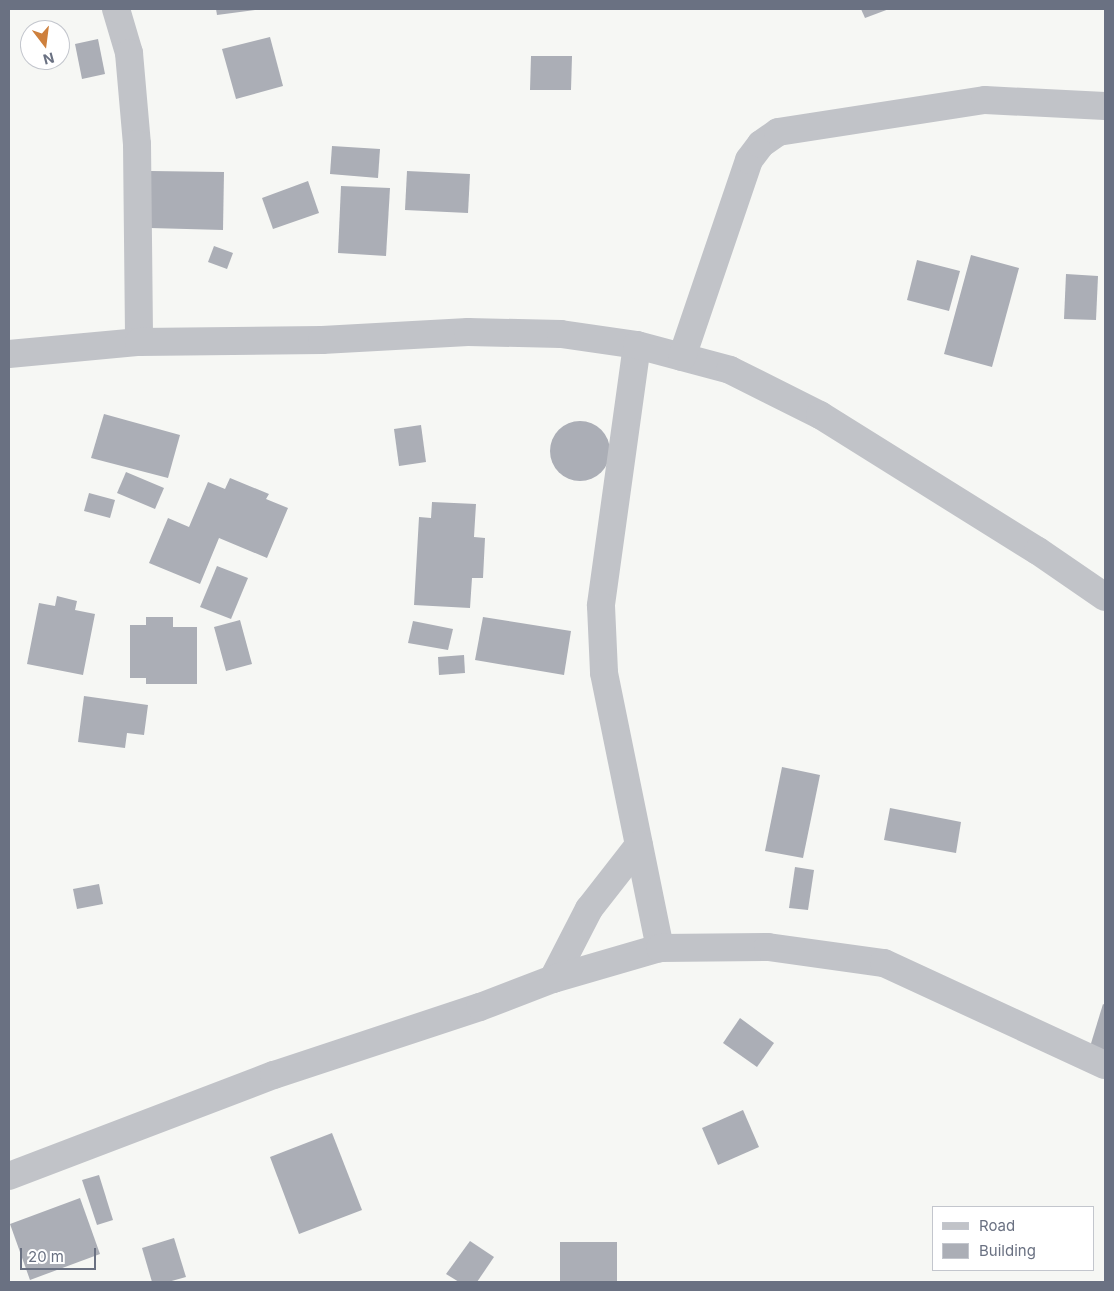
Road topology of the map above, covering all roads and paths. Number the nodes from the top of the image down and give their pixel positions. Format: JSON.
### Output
{"nodes":[{"id":1,"x":116,"y":9,"type":"edge"},
{"id":2,"x":1105,"y":106,"type":"edge"},
{"id":3,"x":139,"y":342,"type":"junction"},
{"id":4,"x":637,"y":345,"type":"junction"},
{"id":5,"x":9,"y":354,"type":"edge"},
{"id":6,"x":682,"y":357,"type":"junction"},
{"id":7,"x":1105,"y":598,"type":"edge"},
{"id":8,"x":639,"y":845,"type":"junction"},
{"id":9,"x":660,"y":948,"type":"junction"},
{"id":10,"x":553,"y":979,"type":"junction"},
{"id":11,"x":1105,"y":1065,"type":"edge"},
{"id":12,"x":9,"y":1176,"type":"edge"}],
"edges":[{"from":1,"to":3,"type":"street"},
{"from":2,"to":6,"type":"street"},
{"from":3,"to":4,"type":"street"},
{"from":3,"to":5,"type":"street"},
{"from":4,"to":6,"type":"street"},
{"from":4,"to":8,"type":"street"},
{"from":6,"to":7,"type":"street"},
{"from":8,"to":9,"type":"street"},
{"from":8,"to":10,"type":"street"},
{"from":9,"to":10,"type":"street"},
{"from":9,"to":11,"type":"street"},
{"from":10,"to":12,"type":"street"}]}
